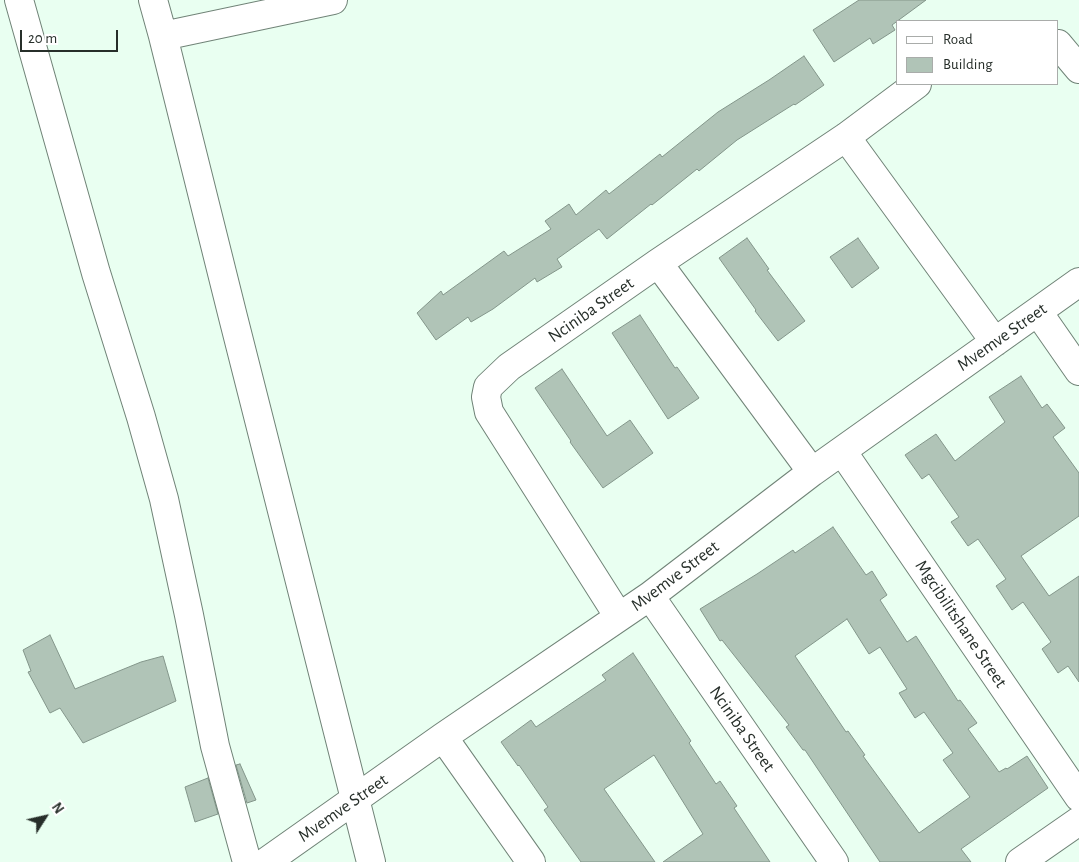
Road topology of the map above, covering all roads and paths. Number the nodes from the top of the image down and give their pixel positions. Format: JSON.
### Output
{"nodes":[{"id":1,"x":20,"y":0,"type":"edge"},
{"id":2,"x":153,"y":0,"type":"edge"},
{"id":3,"x":333,"y":0,"type":"edge"},
{"id":4,"x":163,"y":36,"type":"junction"},
{"id":5,"x":1059,"y":45,"type":"edge"},
{"id":6,"x":1079,"y":69,"type":"edge"},
{"id":7,"x":916,"y":85,"type":"edge"},
{"id":8,"x":846,"y":137,"type":"junction"},
{"id":9,"x":658,"y":263,"type":"junction"},
{"id":10,"x":1079,"y":282,"type":"edge"},
{"id":11,"x":1038,"y":312,"type":"junction"},
{"id":12,"x":995,"y":342,"type":"junction"},
{"id":13,"x":1079,"y":371,"type":"edge"},
{"id":14,"x":842,"y":451,"type":"junction"},
{"id":15,"x":812,"y":472,"type":"junction"},
{"id":16,"x":650,"y":596,"type":"junction"},
{"id":17,"x":620,"y":617,"type":"junction"},
{"id":18,"x":444,"y":737,"type":"junction"},
{"id":19,"x":1079,"y":797,"type":"edge"},
{"id":20,"x":354,"y":800,"type":"junction"},
{"id":21,"x":1079,"y":821,"type":"edge"},
{"id":22,"x":247,"y":862,"type":"edge"},
{"id":23,"x":266,"y":862,"type":"edge"},
{"id":24,"x":371,"y":862,"type":"edge"},
{"id":25,"x":531,"y":862,"type":"edge"},
{"id":26,"x":834,"y":862,"type":"edge"},
{"id":27,"x":1020,"y":862,"type":"edge"}],
"edges":[{"from":1,"to":22,"type":"street"},
{"from":2,"to":4,"type":"street"},
{"from":3,"to":4,"type":"street"},
{"from":4,"to":20,"type":"street"},
{"from":5,"to":6,"type":"street"},
{"from":7,"to":8,"type":"street","name":"Nciniba Street"},
{"from":8,"to":9,"type":"street","name":"Nciniba Street"},
{"from":8,"to":12,"type":"street"},
{"from":9,"to":15,"type":"street"},
{"from":9,"to":17,"type":"street","name":"Nciniba Street"},
{"from":10,"to":11,"type":"street","name":"Mvemve Street"},
{"from":11,"to":12,"type":"street","name":"Mvemve Street"},
{"from":11,"to":13,"type":"street"},
{"from":12,"to":14,"type":"street","name":"Mvemve Street"},
{"from":14,"to":15,"type":"street","name":"Mvemve Street"},
{"from":14,"to":19,"type":"street","name":"Mgcibilitshane Street"},
{"from":15,"to":16,"type":"street","name":"Mvemve Street"},
{"from":16,"to":17,"type":"street","name":"Mvemve Street"},
{"from":16,"to":26,"type":"street","name":"Nciniba Street"},
{"from":17,"to":18,"type":"street","name":"Mvemve Street"},
{"from":18,"to":20,"type":"street","name":"Mvemve Street"},
{"from":18,"to":25,"type":"street"},
{"from":20,"to":23,"type":"street","name":"Mvemve Street"},
{"from":20,"to":24,"type":"street"},
{"from":21,"to":27,"type":"street"}]}
